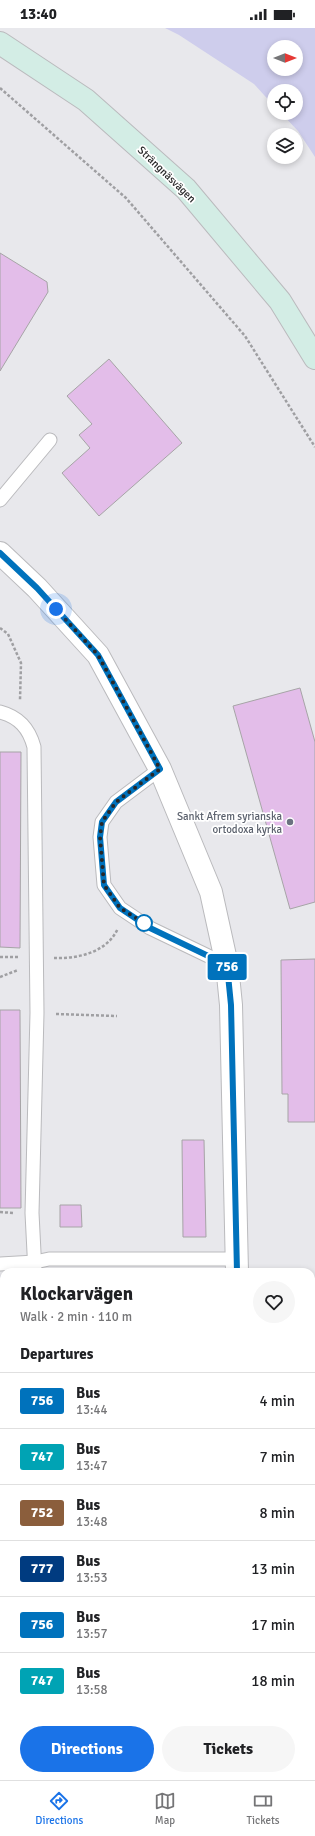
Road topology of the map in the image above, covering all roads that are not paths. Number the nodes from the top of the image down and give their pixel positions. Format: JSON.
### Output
{"nodes":[{"id":1,"x":0,"y":43,"type":"edge"},
{"id":2,"x":315,"y":358,"type":"edge"},
{"id":3,"x":50,"y":440,"type":"dead end"},
{"id":4,"x":0,"y":500,"type":"edge"},
{"id":5,"x":0,"y":553,"type":"edge"},
{"id":6,"x":0,"y":712,"type":"edge"},
{"id":7,"x":160,"y":769,"type":"junction"},
{"id":8,"x":227,"y":965,"type":"junction"},
{"id":9,"x":0,"y":1264,"type":"edge"},
{"id":10,"x":237,"y":1265,"type":"edge"},
{"id":11,"x":35,"y":1267,"type":"edge"}],
"edges":[{"from":1,"to":2,"type":"main road","name":"Strängnäsvägen"},
{"from":3,"to":4,"type":"lane"},
{"from":5,"to":7,"type":"street"},
{"from":6,"to":11,"type":"lane"},
{"from":7,"to":8,"type":"street"},
{"from":7,"to":8,"type":"lane"},
{"from":8,"to":10,"type":"street"},
{"from":9,"to":11,"type":"lane"},
{"from":10,"to":11,"type":"lane"}]}
